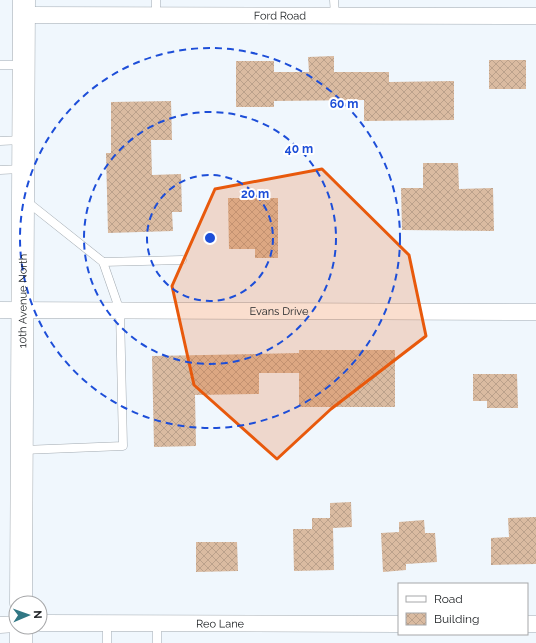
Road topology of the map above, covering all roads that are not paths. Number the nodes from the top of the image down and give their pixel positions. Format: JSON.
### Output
{"nodes":[{"id":1,"x":24,"y":8,"type":"edge"},
{"id":2,"x":156,"y":8,"type":"edge"},
{"id":3,"x":335,"y":8,"type":"edge"},
{"id":4,"x":536,"y":16,"type":"edge"},
{"id":5,"x":0,"y":65,"type":"edge"},
{"id":6,"x":24,"y":65,"type":"junction"},
{"id":7,"x":24,"y":140,"type":"junction"},
{"id":8,"x":0,"y":141,"type":"edge"},
{"id":9,"x":23,"y":169,"type":"junction"},
{"id":10,"x":0,"y":170,"type":"edge"},
{"id":11,"x":23,"y":198,"type":"junction"},
{"id":12,"x":182,"y":260,"type":"dead end"},
{"id":13,"x":103,"y":262,"type":"junction"},
{"id":14,"x":0,"y":310,"type":"edge"},
{"id":15,"x":23,"y":310,"type":"junction"},
{"id":16,"x":120,"y":311,"type":"junction"},
{"id":17,"x":536,"y":312,"type":"edge"},
{"id":18,"x":22,"y":450,"type":"junction"},
{"id":19,"x":21,"y":595,"type":"edge"},
{"id":20,"x":48,"y":623,"type":"edge"},
{"id":21,"x":108,"y":624,"type":"junction"},
{"id":22,"x":157,"y":624,"type":"junction"},
{"id":23,"x":398,"y":624,"type":"edge"},
{"id":24,"x":107,"y":643,"type":"edge"},
{"id":25,"x":157,"y":643,"type":"edge"}],
"edges":[{"from":1,"to":2,"type":"street","name":"Ford Road"},
{"from":1,"to":6,"type":"street","name":"10th Avenue North"},
{"from":2,"to":3,"type":"street","name":"Ford Road"},
{"from":3,"to":4,"type":"street","name":"Ford Road"},
{"from":5,"to":6,"type":"lane"},
{"from":6,"to":7,"type":"street","name":"10th Avenue North"},
{"from":7,"to":8,"type":"lane"},
{"from":7,"to":9,"type":"street","name":"10th Avenue North"},
{"from":9,"to":10,"type":"lane"},
{"from":9,"to":11,"type":"street","name":"10th Avenue North"},
{"from":11,"to":13,"type":"lane"},
{"from":11,"to":15,"type":"street","name":"10th Avenue North"},
{"from":12,"to":13,"type":"lane"},
{"from":13,"to":16,"type":"lane"},
{"from":14,"to":15,"type":"street","name":"Evans Drive"},
{"from":15,"to":16,"type":"street","name":"Evans Drive"},
{"from":15,"to":18,"type":"street","name":"10th Avenue North"},
{"from":16,"to":17,"type":"street","name":"Evans Drive"},
{"from":16,"to":18,"type":"lane"},
{"from":18,"to":19,"type":"street","name":"10th Avenue North"},
{"from":20,"to":21,"type":"street","name":"Reo Lane"},
{"from":21,"to":22,"type":"street","name":"Reo Lane"},
{"from":21,"to":24,"type":"lane"},
{"from":22,"to":23,"type":"street","name":"Reo Lane"},
{"from":22,"to":25,"type":"lane"}]}
